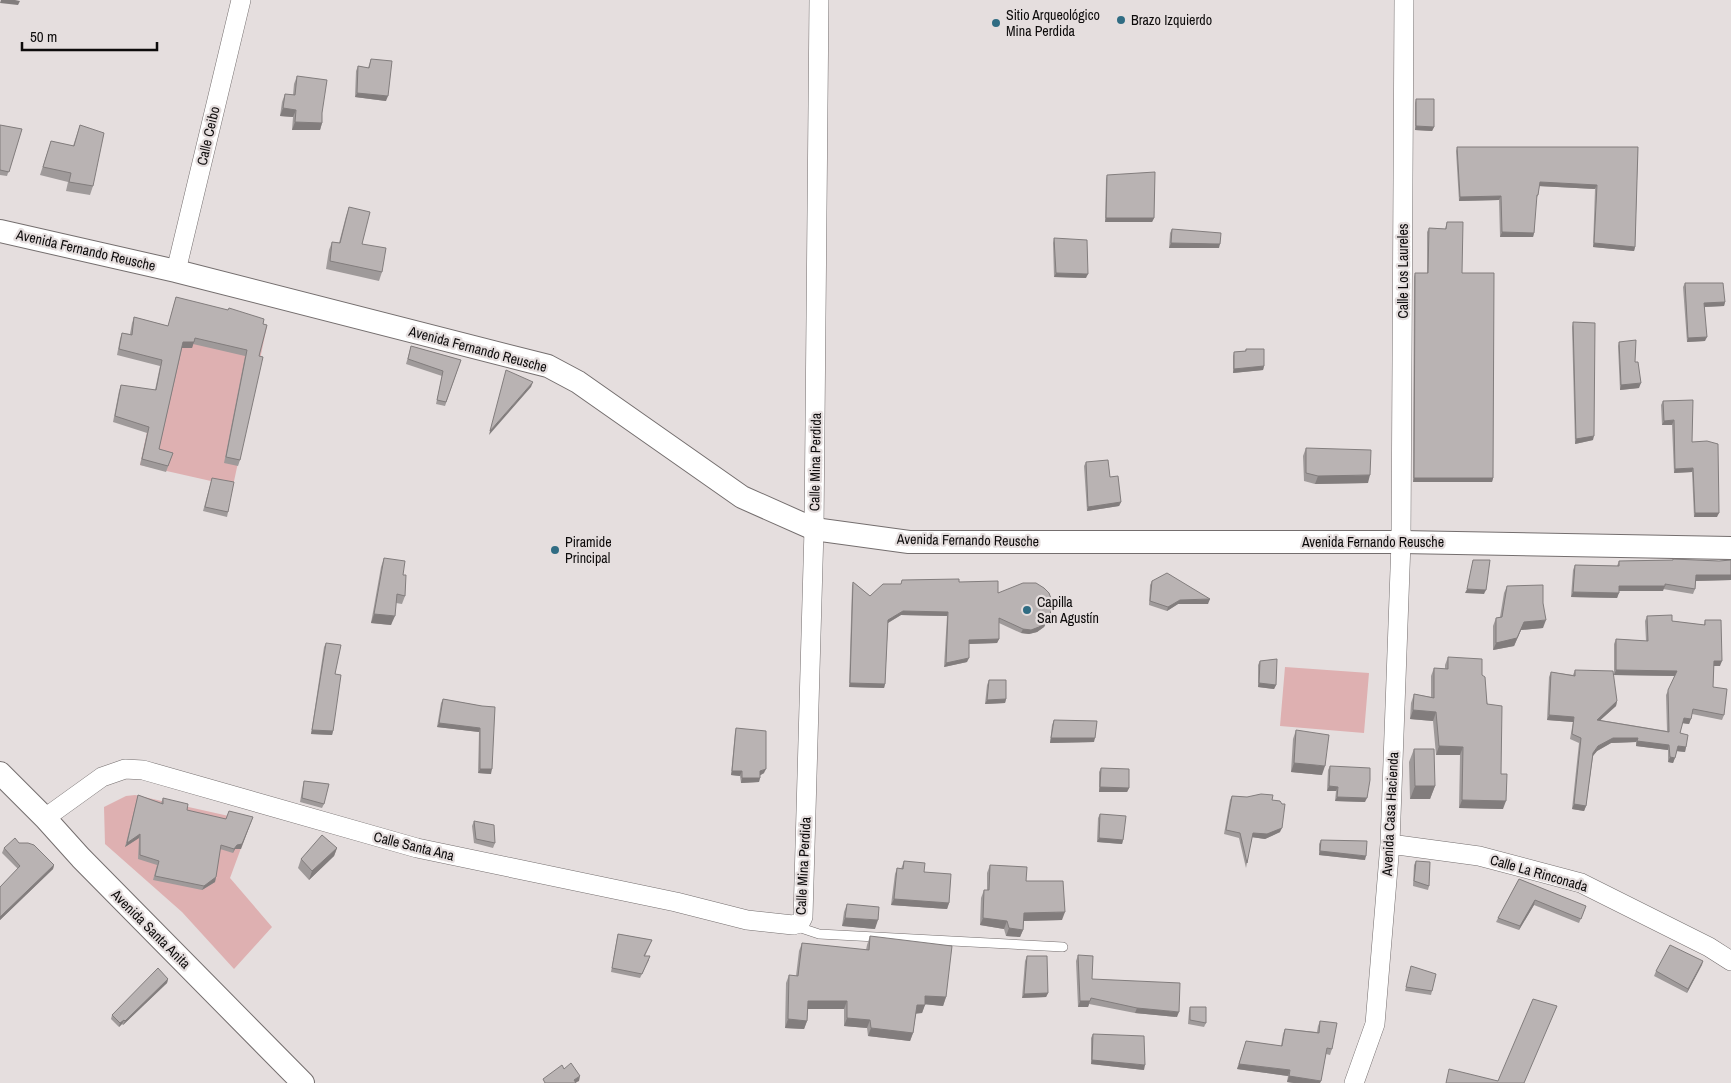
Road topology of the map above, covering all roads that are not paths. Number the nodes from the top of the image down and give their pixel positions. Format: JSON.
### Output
{"nodes":[{"id":1,"x":241,"y":0,"type":"edge"},
{"id":2,"x":819,"y":0,"type":"edge"},
{"id":3,"x":1404,"y":0,"type":"edge"},
{"id":4,"x":0,"y":231,"type":"edge"},
{"id":5,"x":176,"y":271,"type":"junction"},
{"id":6,"x":814,"y":529,"type":"junction"},
{"id":7,"x":1401,"y":542,"type":"junction"},
{"id":8,"x":1731,"y":548,"type":"edge"},
{"id":9,"x":0,"y":773,"type":"edge"},
{"id":10,"x":45,"y":818,"type":"junction"},
{"id":11,"x":1390,"y":844,"type":"junction"},
{"id":12,"x":796,"y":924,"type":"junction"},
{"id":13,"x":1063,"y":947,"type":"dead end"},
{"id":14,"x":1731,"y":961,"type":"edge"},
{"id":15,"x":303,"y":1083,"type":"edge"},
{"id":16,"x":1354,"y":1083,"type":"edge"}],
"edges":[{"from":1,"to":5,"type":"street","name":"Calle Ceibo"},
{"from":2,"to":6,"type":"street","name":"Calle Mina Perdida"},
{"from":3,"to":7,"type":"street","name":"Calle Los Laureles"},
{"from":4,"to":5,"type":"street","name":"Avenida Fernando Reusche"},
{"from":5,"to":6,"type":"street","name":"Avenida Fernando Reusche"},
{"from":6,"to":7,"type":"street","name":"Avenida Fernando Reusche"},
{"from":6,"to":12,"type":"street","name":"Calle Mina Perdida"},
{"from":7,"to":8,"type":"street","name":"Avenida Fernando Reusche"},
{"from":7,"to":11,"type":"street","name":"Avenida Casa Hacienda"},
{"from":9,"to":10,"type":"street","name":"Avenida Santa Anita"},
{"from":10,"to":12,"type":"street","name":"Calle Santa Ana"},
{"from":10,"to":15,"type":"street","name":"Avenida Santa Anita"},
{"from":11,"to":14,"type":"street","name":"Calle La Rinconada"},
{"from":11,"to":16,"type":"street","name":"Avenida Casa Hacienda"},
{"from":12,"to":13,"type":"lane"}]}
